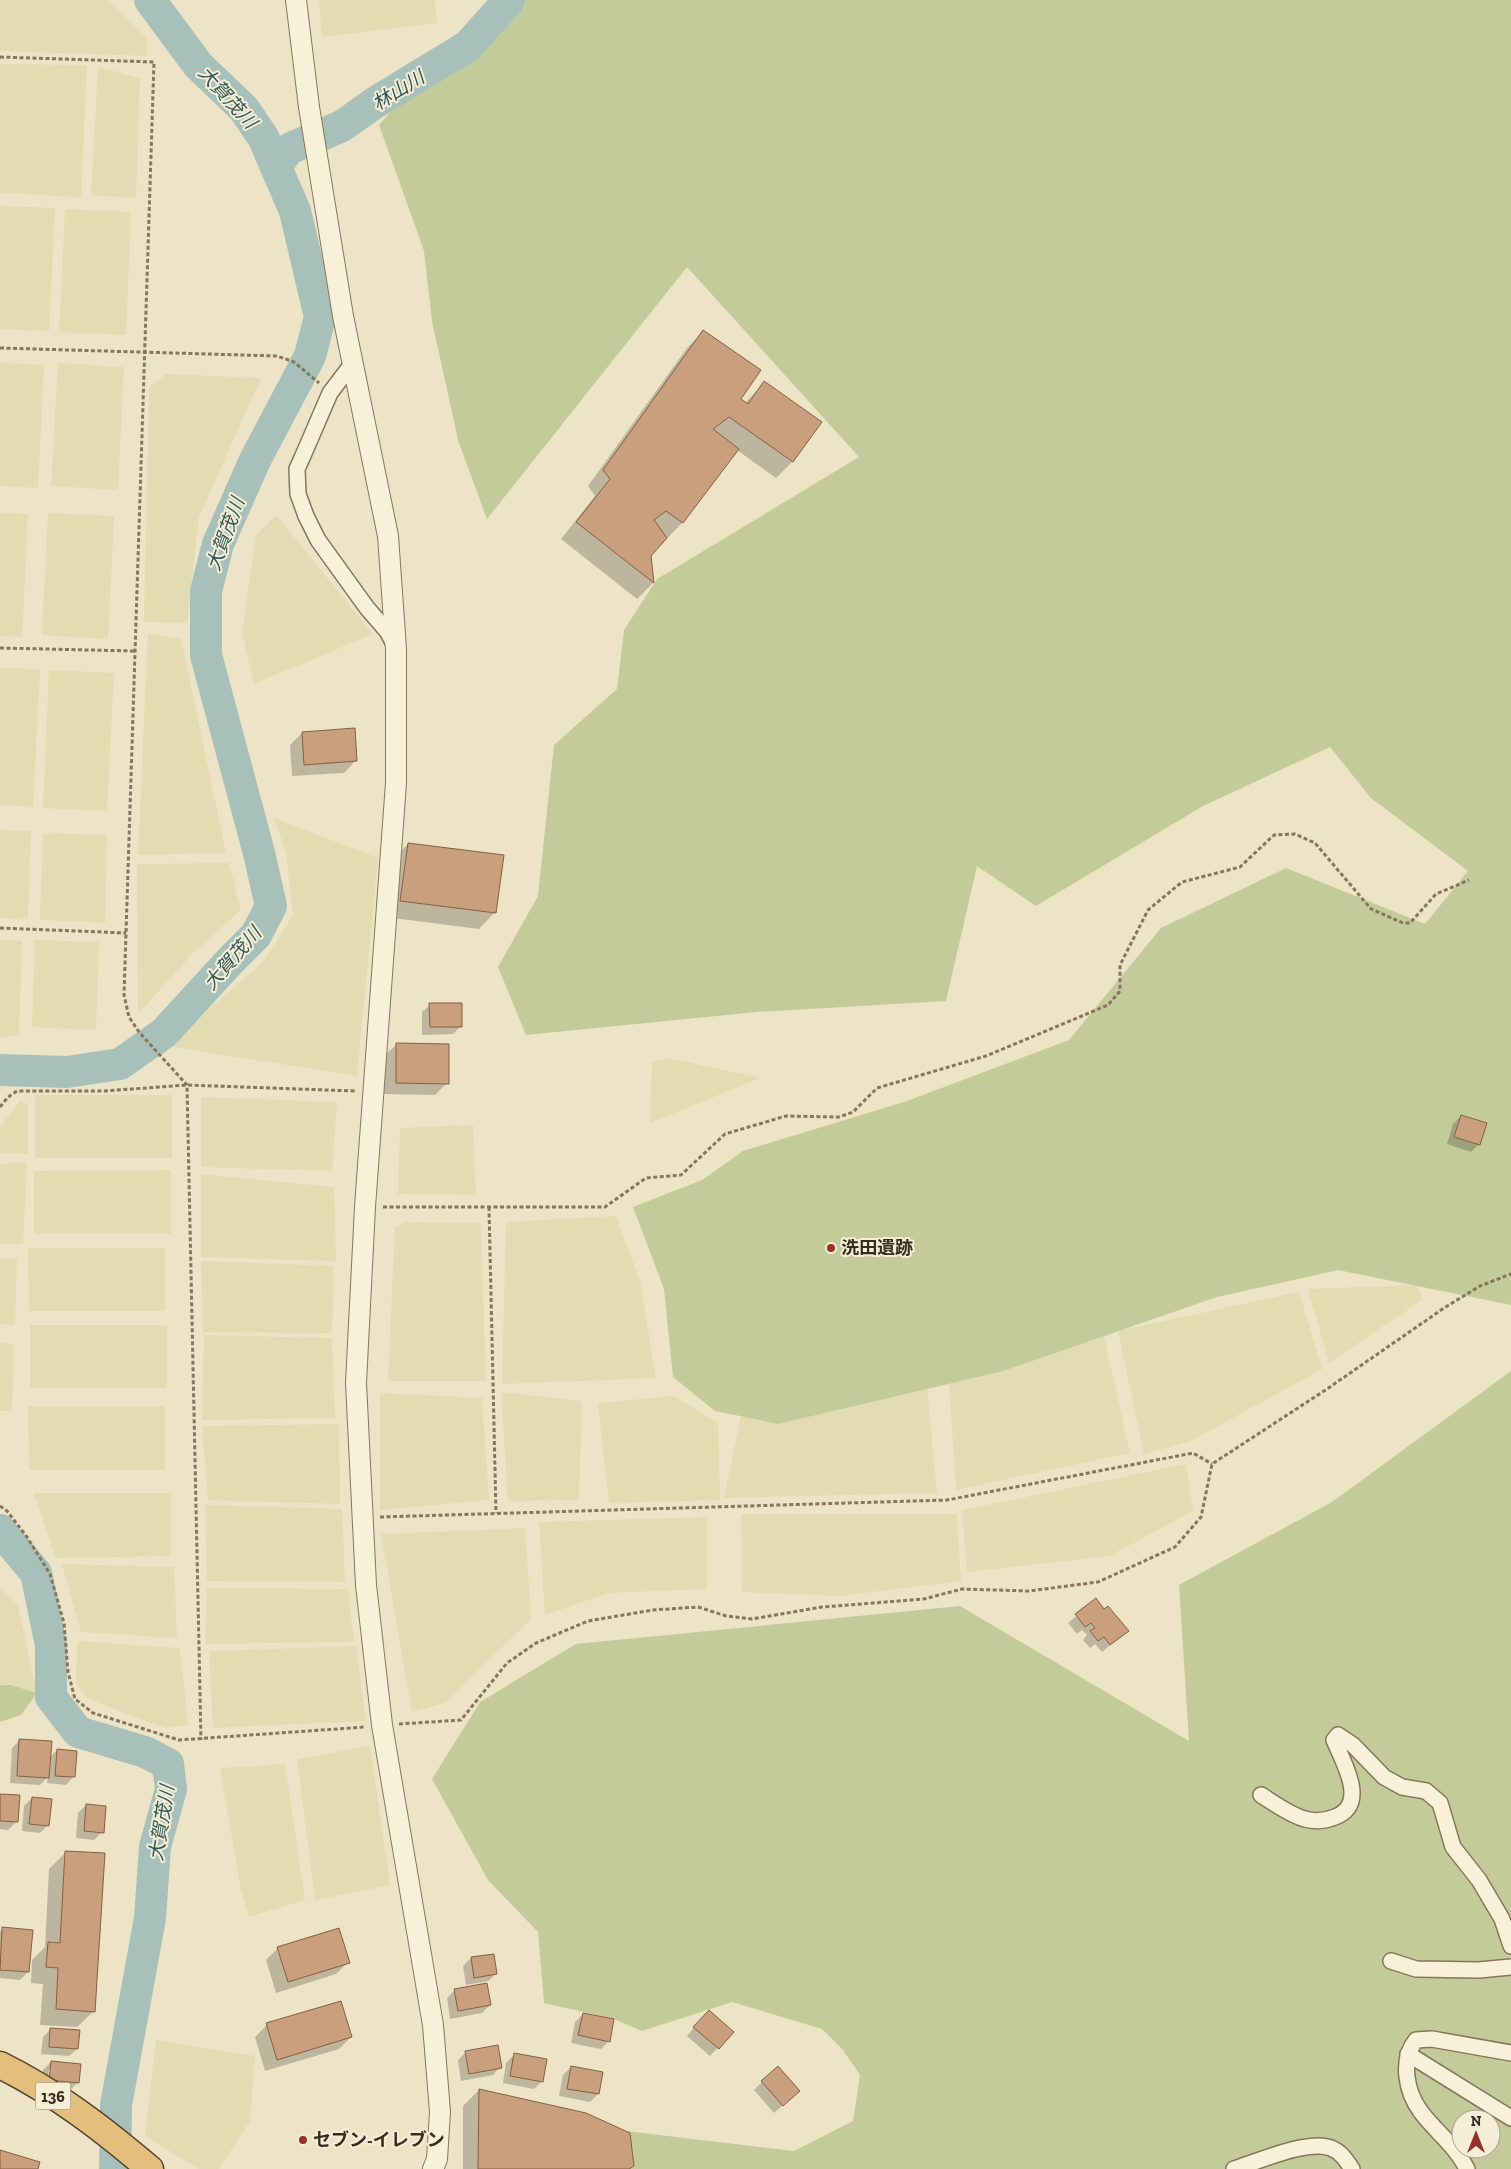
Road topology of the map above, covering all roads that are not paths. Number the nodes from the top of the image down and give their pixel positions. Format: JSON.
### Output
{"nodes":[{"id":1,"x":296,"y":0,"type":"edge"},
{"id":2,"x":352,"y":364,"type":"junction"},
{"id":3,"x":396,"y":649,"type":"junction"},
{"id":4,"x":1260,"y":1795,"type":"dead end"},
{"id":5,"x":1511,"y":1946,"type":"edge"},
{"id":6,"x":1391,"y":1961,"type":"dead end"},
{"id":7,"x":1511,"y":1967,"type":"edge"},
{"id":8,"x":1511,"y":2053,"type":"edge"},
{"id":9,"x":1408,"y":2054,"type":"junction"},
{"id":10,"x":0,"y":2065,"type":"edge"},
{"id":11,"x":1511,"y":2118,"type":"edge"},
{"id":12,"x":144,"y":2163,"type":"edge"},
{"id":13,"x":433,"y":2169,"type":"edge"},
{"id":14,"x":1234,"y":2169,"type":"edge"},
{"id":15,"x":1352,"y":2169,"type":"edge"},
{"id":16,"x":1467,"y":2169,"type":"edge"}],
"edges":[{"from":1,"to":2,"type":"street"},
{"from":2,"to":3,"type":"street"},
{"from":2,"to":3,"type":"street"},
{"from":3,"to":13,"type":"street"},
{"from":4,"to":5,"type":"street"},
{"from":6,"to":7,"type":"street"},
{"from":8,"to":9,"type":"street"},
{"from":9,"to":11,"type":"street"},
{"from":9,"to":16,"type":"street"},
{"from":10,"to":12,"type":"highway","number":"136"},
{"from":14,"to":15,"type":"street"}]}
